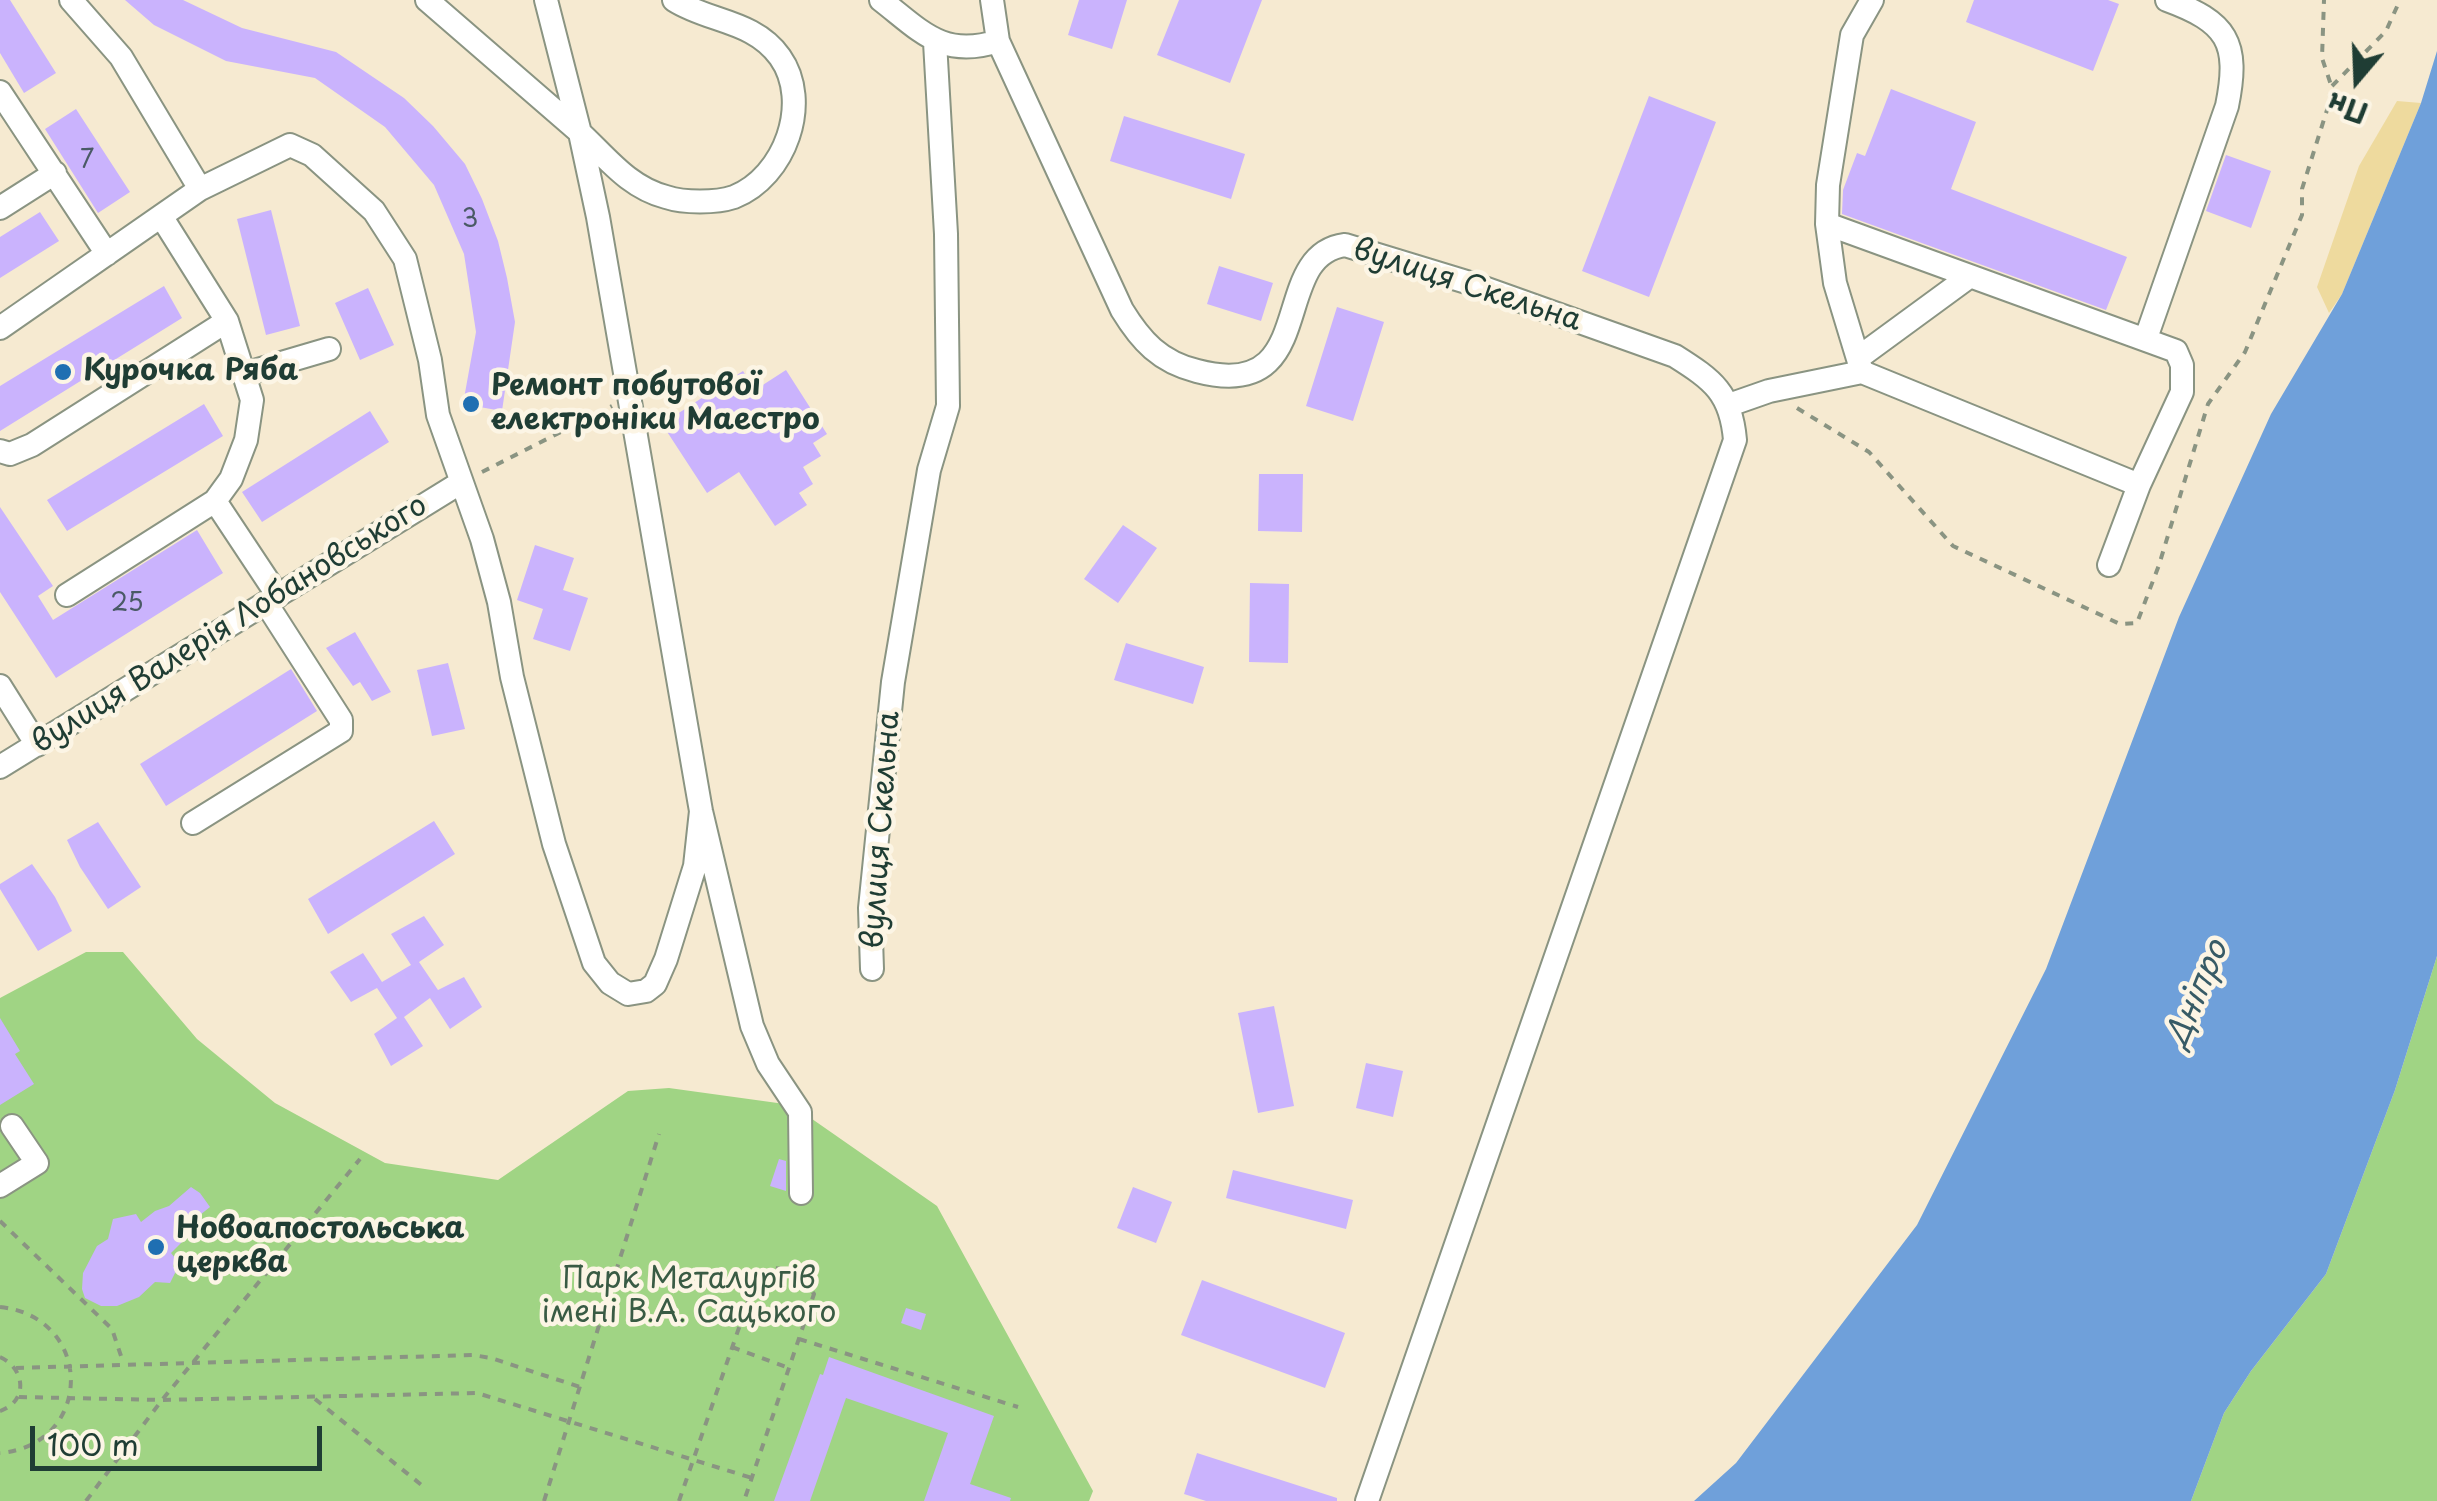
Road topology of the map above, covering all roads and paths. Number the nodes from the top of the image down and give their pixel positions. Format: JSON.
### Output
{"nodes":[{"id":1,"x":70,"y":0,"type":"edge"},
{"id":2,"x":427,"y":0,"type":"edge"},
{"id":3,"x":546,"y":0,"type":"edge"},
{"id":4,"x":674,"y":0,"type":"edge"},
{"id":5,"x":881,"y":0,"type":"edge"},
{"id":6,"x":992,"y":0,"type":"edge"},
{"id":7,"x":1872,"y":0,"type":"edge"},
{"id":8,"x":2167,"y":0,"type":"edge"},
{"id":9,"x":2324,"y":0,"type":"edge"},
{"id":10,"x":2400,"y":0,"type":"edge"},
{"id":11,"x":998,"y":41,"type":"junction"},
{"id":12,"x":935,"y":42,"type":"junction"},
{"id":13,"x":2332,"y":86,"type":"junction"},
{"id":14,"x":0,"y":92,"type":"edge"},
{"id":15,"x":580,"y":133,"type":"junction"},
{"id":16,"x":55,"y":173,"type":"junction"},
{"id":17,"x":200,"y":189,"type":"junction"},
{"id":18,"x":0,"y":208,"type":"edge"},
{"id":19,"x":162,"y":216,"type":"junction"},
{"id":20,"x":1827,"y":224,"type":"junction"},
{"id":21,"x":107,"y":254,"type":"junction"},
{"id":22,"x":1970,"y":276,"type":"junction"},
{"id":23,"x":226,"y":322,"type":"junction"},
{"id":24,"x":0,"y":328,"type":"edge"},
{"id":25,"x":2146,"y":338,"type":"junction"},
{"id":26,"x":329,"y":349,"type":"dead end"},
{"id":27,"x":1860,"y":365,"type":"junction"},
{"id":28,"x":244,"y":374,"type":"junction"},
{"id":29,"x":1769,"y":392,"type":"junction"},
{"id":30,"x":629,"y":398,"type":"junction"},
{"id":31,"x":1729,"y":405,"type":"junction"},
{"id":32,"x":0,"y":451,"type":"edge"},
{"id":33,"x":460,"y":483,"type":"junction"},
{"id":34,"x":2139,"y":485,"type":"junction"},
{"id":35,"x":216,"y":501,"type":"junction"},
{"id":36,"x":2109,"y":566,"type":"dead end"},
{"id":37,"x":68,"y":595,"type":"dead end"},
{"id":38,"x":272,"y":600,"type":"junction"},
{"id":39,"x":0,"y":686,"type":"edge"},
{"id":40,"x":37,"y":745,"type":"junction"},
{"id":41,"x":0,"y":767,"type":"edge"},
{"id":42,"x":701,"y":811,"type":"junction"},
{"id":43,"x":193,"y":822,"type":"dead end"},
{"id":44,"x":872,"y":970,"type":"dead end"},
{"id":45,"x":12,"y":1126,"type":"dead end"},
{"id":46,"x":659,"y":1134,"type":"dead end"},
{"id":47,"x":360,"y":1159,"type":"dead end"},
{"id":48,"x":0,"y":1186,"type":"edge"},
{"id":49,"x":802,"y":1193,"type":"dead end"},
{"id":50,"x":0,"y":1221,"type":"edge"},
{"id":51,"x":0,"y":1307,"type":"edge"},
{"id":52,"x":799,"y":1339,"type":"junction"},
{"id":53,"x":732,"y":1347,"type":"junction"},
{"id":54,"x":0,"y":1357,"type":"edge"},
{"id":55,"x":196,"y":1360,"type":"junction"},
{"id":56,"x":123,"y":1362,"type":"junction"},
{"id":57,"x":71,"y":1364,"type":"junction"},
{"id":58,"x":16,"y":1368,"type":"junction"},
{"id":59,"x":789,"y":1368,"type":"junction"},
{"id":60,"x":580,"y":1387,"type":"junction"},
{"id":61,"x":18,"y":1396,"type":"junction"},
{"id":62,"x":70,"y":1396,"type":"junction"},
{"id":63,"x":313,"y":1397,"type":"junction"},
{"id":64,"x":162,"y":1400,"type":"junction"},
{"id":65,"x":1018,"y":1407,"type":"dead end"},
{"id":66,"x":0,"y":1411,"type":"edge"},
{"id":67,"x":569,"y":1420,"type":"junction"},
{"id":68,"x":0,"y":1453,"type":"edge"},
{"id":69,"x":693,"y":1459,"type":"junction"},
{"id":70,"x":752,"y":1478,"type":"junction"},
{"id":71,"x":424,"y":1487,"type":"dead end"},
{"id":72,"x":86,"y":1501,"type":"edge"},
{"id":73,"x":544,"y":1501,"type":"edge"},
{"id":74,"x":678,"y":1501,"type":"edge"},
{"id":75,"x":744,"y":1501,"type":"edge"},
{"id":76,"x":1366,"y":1501,"type":"edge"}],
"edges":[{"from":1,"to":17,"type":"street"},
{"from":2,"to":15,"type":"street"},
{"from":3,"to":15,"type":"street"},
{"from":4,"to":15,"type":"street"},
{"from":5,"to":12,"type":"street"},
{"from":6,"to":11,"type":"street","name":"вулиця Скельна"},
{"from":7,"to":20,"type":"street"},
{"from":8,"to":25,"type":"street"},
{"from":9,"to":13,"type":"path"},
{"from":10,"to":13,"type":"path"},
{"from":11,"to":12,"type":"street"},
{"from":11,"to":31,"type":"street","name":"вулиця Скельна"},
{"from":12,"to":44,"type":"street","name":"вулиця Скельна"},
{"from":13,"to":29,"type":"path"},
{"from":14,"to":16,"type":"street"},
{"from":15,"to":30,"type":"street"},
{"from":16,"to":18,"type":"street"},
{"from":16,"to":21,"type":"street"},
{"from":17,"to":19,"type":"street"},
{"from":17,"to":33,"type":"street"},
{"from":19,"to":21,"type":"street"},
{"from":19,"to":23,"type":"street"},
{"from":20,"to":22,"type":"street"},
{"from":20,"to":27,"type":"street"},
{"from":21,"to":24,"type":"street"},
{"from":22,"to":25,"type":"street"},
{"from":22,"to":27,"type":"street"},
{"from":23,"to":28,"type":"street"},
{"from":23,"to":32,"type":"street"},
{"from":25,"to":34,"type":"street"},
{"from":26,"to":28,"type":"street"},
{"from":27,"to":29,"type":"street"},
{"from":27,"to":34,"type":"street"},
{"from":28,"to":35,"type":"street"},
{"from":29,"to":31,"type":"street"},
{"from":30,"to":33,"type":"path"},
{"from":30,"to":42,"type":"street"},
{"from":31,"to":76,"type":"street"},
{"from":33,"to":38,"type":"street","name":"вулиця Валерія Лобановського"},
{"from":33,"to":42,"type":"street"},
{"from":34,"to":36,"type":"street"},
{"from":35,"to":37,"type":"street"},
{"from":35,"to":38,"type":"street"},
{"from":38,"to":40,"type":"street","name":"вулиця Валерія Лобановського"},
{"from":38,"to":43,"type":"street"},
{"from":39,"to":40,"type":"street"},
{"from":40,"to":41,"type":"street","name":"вулиця Валерія Лобановського"},
{"from":42,"to":49,"type":"street"},
{"from":45,"to":48,"type":"street"},
{"from":46,"to":60,"type":"path"},
{"from":47,"to":55,"type":"path"},
{"from":50,"to":56,"type":"path"},
{"from":51,"to":57,"type":"path"},
{"from":52,"to":53,"type":"path"},
{"from":52,"to":59,"type":"path"},
{"from":52,"to":65,"type":"path"},
{"from":53,"to":59,"type":"path"},
{"from":53,"to":69,"type":"path"},
{"from":54,"to":58,"type":"path"},
{"from":55,"to":56,"type":"path"},
{"from":55,"to":60,"type":"path"},
{"from":55,"to":64,"type":"path"},
{"from":56,"to":57,"type":"path"},
{"from":57,"to":58,"type":"path"},
{"from":57,"to":62,"type":"path"},
{"from":58,"to":61,"type":"path"},
{"from":59,"to":70,"type":"path"},
{"from":60,"to":67,"type":"path"},
{"from":61,"to":62,"type":"path"},
{"from":61,"to":66,"type":"path"},
{"from":62,"to":64,"type":"path"},
{"from":62,"to":68,"type":"path"},
{"from":63,"to":64,"type":"path"},
{"from":63,"to":67,"type":"path"},
{"from":63,"to":71,"type":"path"},
{"from":64,"to":72,"type":"path"},
{"from":67,"to":69,"type":"path"},
{"from":67,"to":73,"type":"path"},
{"from":69,"to":70,"type":"path"},
{"from":69,"to":74,"type":"path"},
{"from":70,"to":75,"type":"path"}]}
